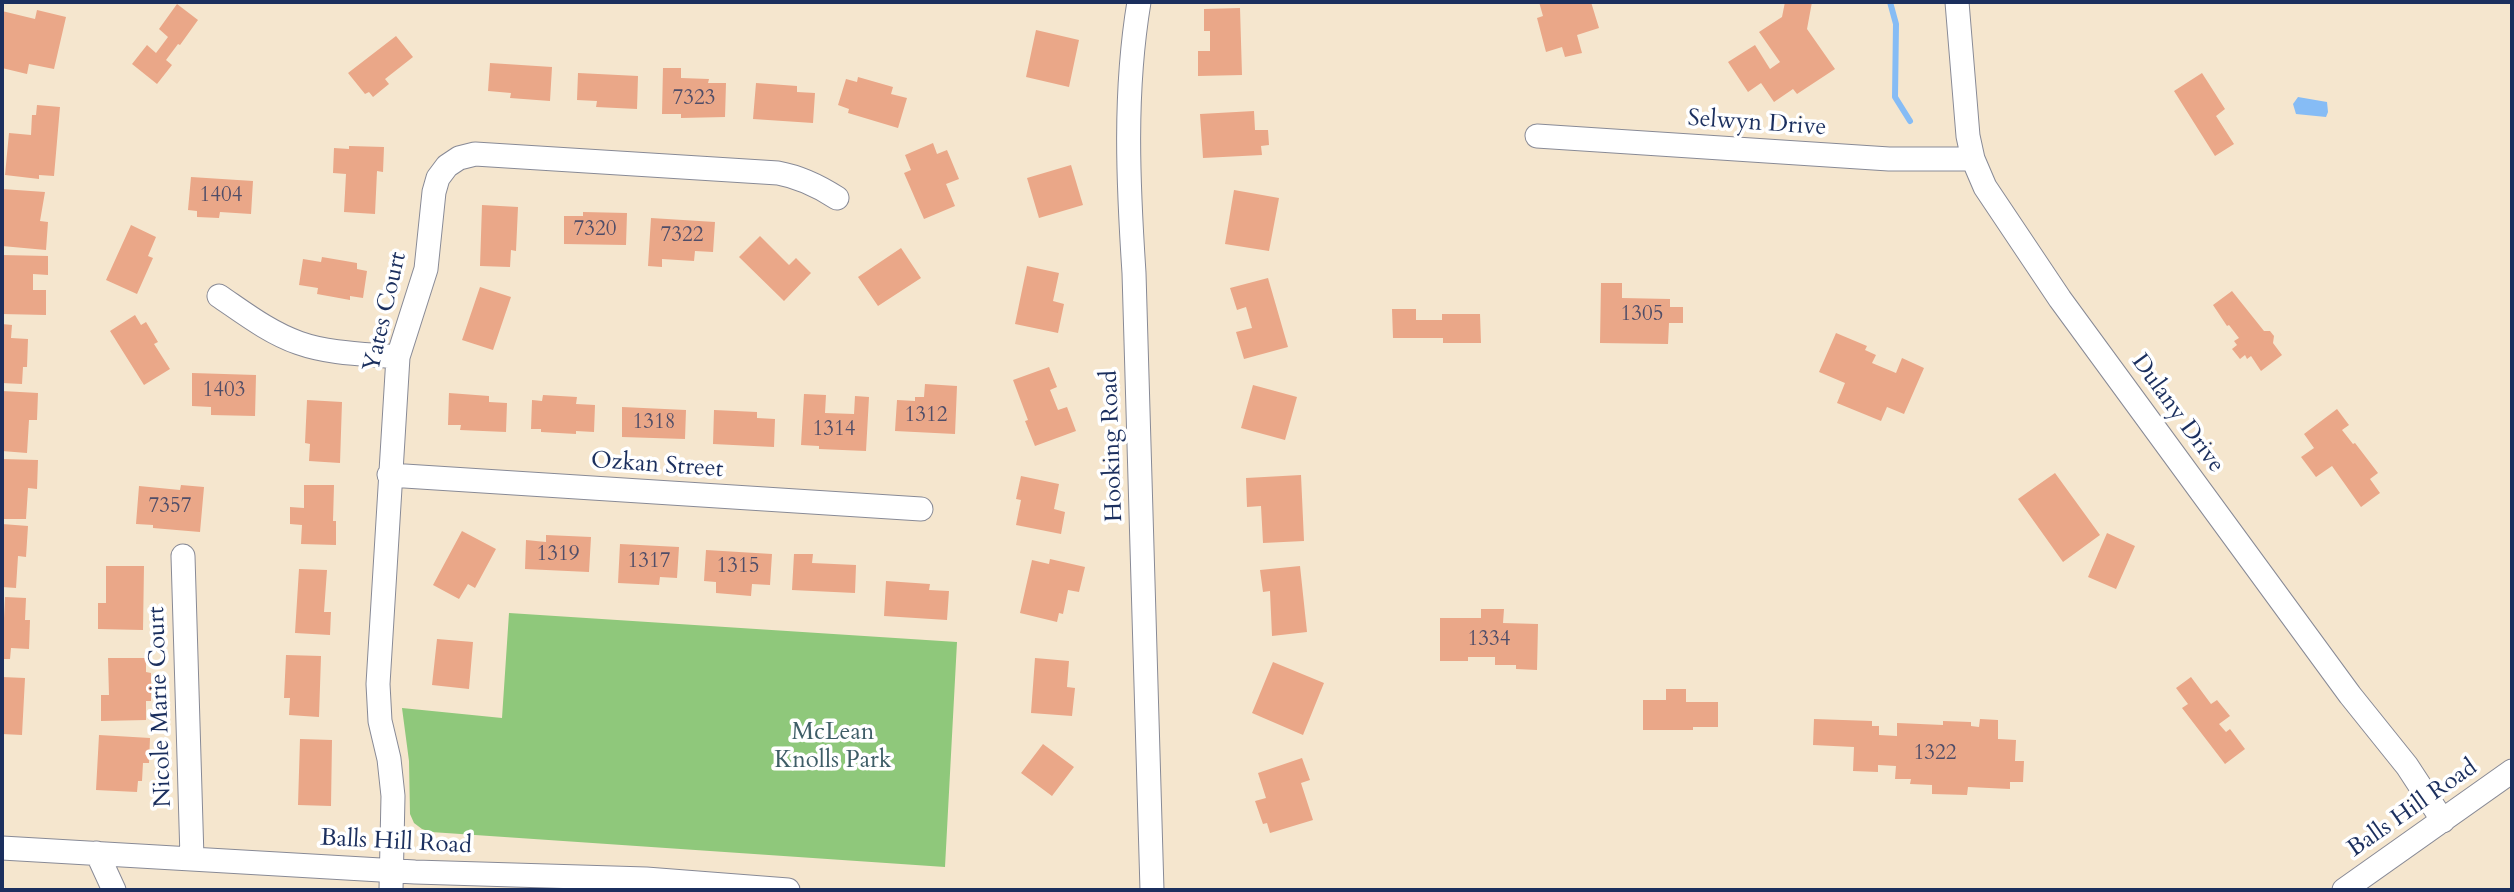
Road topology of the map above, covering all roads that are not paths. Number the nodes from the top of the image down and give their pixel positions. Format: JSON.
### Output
{"nodes":[{"id":1,"x":1139,"y":2,"type":"edge"},
{"id":2,"x":1957,"y":2,"type":"edge"},
{"id":3,"x":1537,"y":136,"type":"dead end"},
{"id":4,"x":1973,"y":159,"type":"junction"},
{"id":5,"x":836,"y":198,"type":"dead end"},
{"id":6,"x":219,"y":296,"type":"dead end"},
{"id":7,"x":398,"y":356,"type":"junction"},
{"id":8,"x":389,"y":475,"type":"junction"},
{"id":9,"x":921,"y":509,"type":"dead end"},
{"id":10,"x":183,"y":556,"type":"dead end"},
{"id":11,"x":2512,"y":771,"type":"edge"},
{"id":12,"x":2443,"y":821,"type":"junction"},
{"id":13,"x":2,"y":848,"type":"edge"},
{"id":14,"x":97,"y":853,"type":"junction"},
{"id":15,"x":192,"y":858,"type":"junction"},
{"id":16,"x":391,"y":880,"type":"edge"},
{"id":17,"x":645,"y":885,"type":"edge"},
{"id":18,"x":700,"y":887,"type":"edge"},
{"id":19,"x":114,"y":890,"type":"edge"},
{"id":20,"x":788,"y":890,"type":"edge"},
{"id":21,"x":1152,"y":890,"type":"edge"},
{"id":22,"x":2344,"y":890,"type":"edge"}],
"edges":[{"from":1,"to":21,"type":"street","name":"Hooking Road"},
{"from":2,"to":4,"type":"street","name":"Dulany Drive"},
{"from":3,"to":4,"type":"street","name":"Selwyn Drive"},
{"from":4,"to":12,"type":"street","name":"Dulany Drive"},
{"from":5,"to":7,"type":"street","name":"Yates Court"},
{"from":6,"to":7,"type":"street"},
{"from":7,"to":8,"type":"street","name":"Yates Court"},
{"from":8,"to":9,"type":"street","name":"Ozkan Street"},
{"from":8,"to":16,"type":"street","name":"Yates Court"},
{"from":10,"to":15,"type":"street","name":"Nicole Marie Court"},
{"from":11,"to":12,"type":"street","name":"Balls Hill Road"},
{"from":12,"to":22,"type":"street","name":"Balls Hill Road"},
{"from":13,"to":14,"type":"street","name":"Balls Hill Road"},
{"from":14,"to":15,"type":"street","name":"Balls Hill Road"},
{"from":14,"to":19,"type":"street"},
{"from":15,"to":16,"type":"street","name":"Balls Hill Road"},
{"from":16,"to":17,"type":"street","name":"Balls Hill Road"},
{"from":17,"to":18,"type":"street","name":"Balls Hill Road"},
{"from":18,"to":20,"type":"street","name":"Balls Hill Road"}]}
